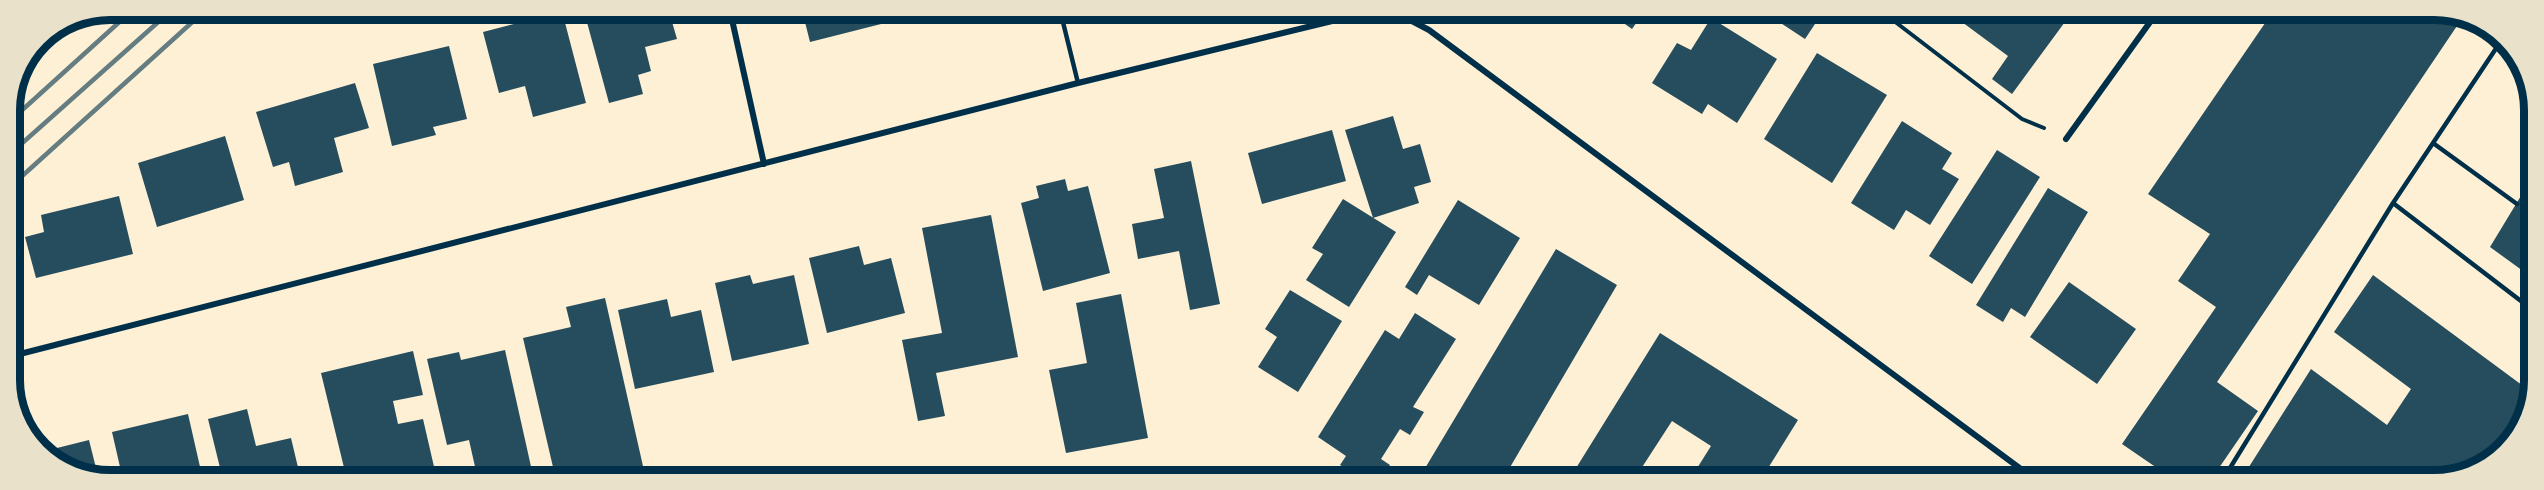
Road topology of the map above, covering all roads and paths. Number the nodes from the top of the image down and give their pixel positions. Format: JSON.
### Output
{"nodes":[{"id":1,"x":732,"y":20,"type":"edge"},
{"id":2,"x":1062,"y":20,"type":"edge"},
{"id":3,"x":1336,"y":20,"type":"edge"},
{"id":4,"x":1410,"y":20,"type":"edge"},
{"id":5,"x":1892,"y":20,"type":"edge"},
{"id":6,"x":2152,"y":20,"type":"edge"},
{"id":7,"x":2498,"y":46,"type":"edge"},
{"id":8,"x":1078,"y":83,"type":"junction"},
{"id":9,"x":2066,"y":139,"type":"joint"},
{"id":10,"x":2433,"y":143,"type":"junction"},
{"id":11,"x":764,"y":164,"type":"junction"},
{"id":12,"x":2393,"y":203,"type":"junction"},
{"id":13,"x":2517,"y":204,"type":"dead end"},
{"id":14,"x":2524,"y":303,"type":"edge"},
{"id":15,"x":20,"y":354,"type":"edge"},
{"id":16,"x":2022,"y":470,"type":"edge"},
{"id":17,"x":2229,"y":470,"type":"edge"}],
"edges":[{"from":1,"to":11,"type":"street"},
{"from":2,"to":8,"type":"lane"},
{"from":3,"to":8,"type":"street"},
{"from":4,"to":16,"type":"street"},
{"from":5,"to":9,"type":"path"},
{"from":6,"to":9,"type":"street"},
{"from":7,"to":10,"type":"lane"},
{"from":8,"to":11,"type":"street"},
{"from":10,"to":12,"type":"lane"},
{"from":10,"to":13,"type":"lane"},
{"from":11,"to":15,"type":"street"},
{"from":12,"to":14,"type":"lane"},
{"from":12,"to":17,"type":"lane"}]}
